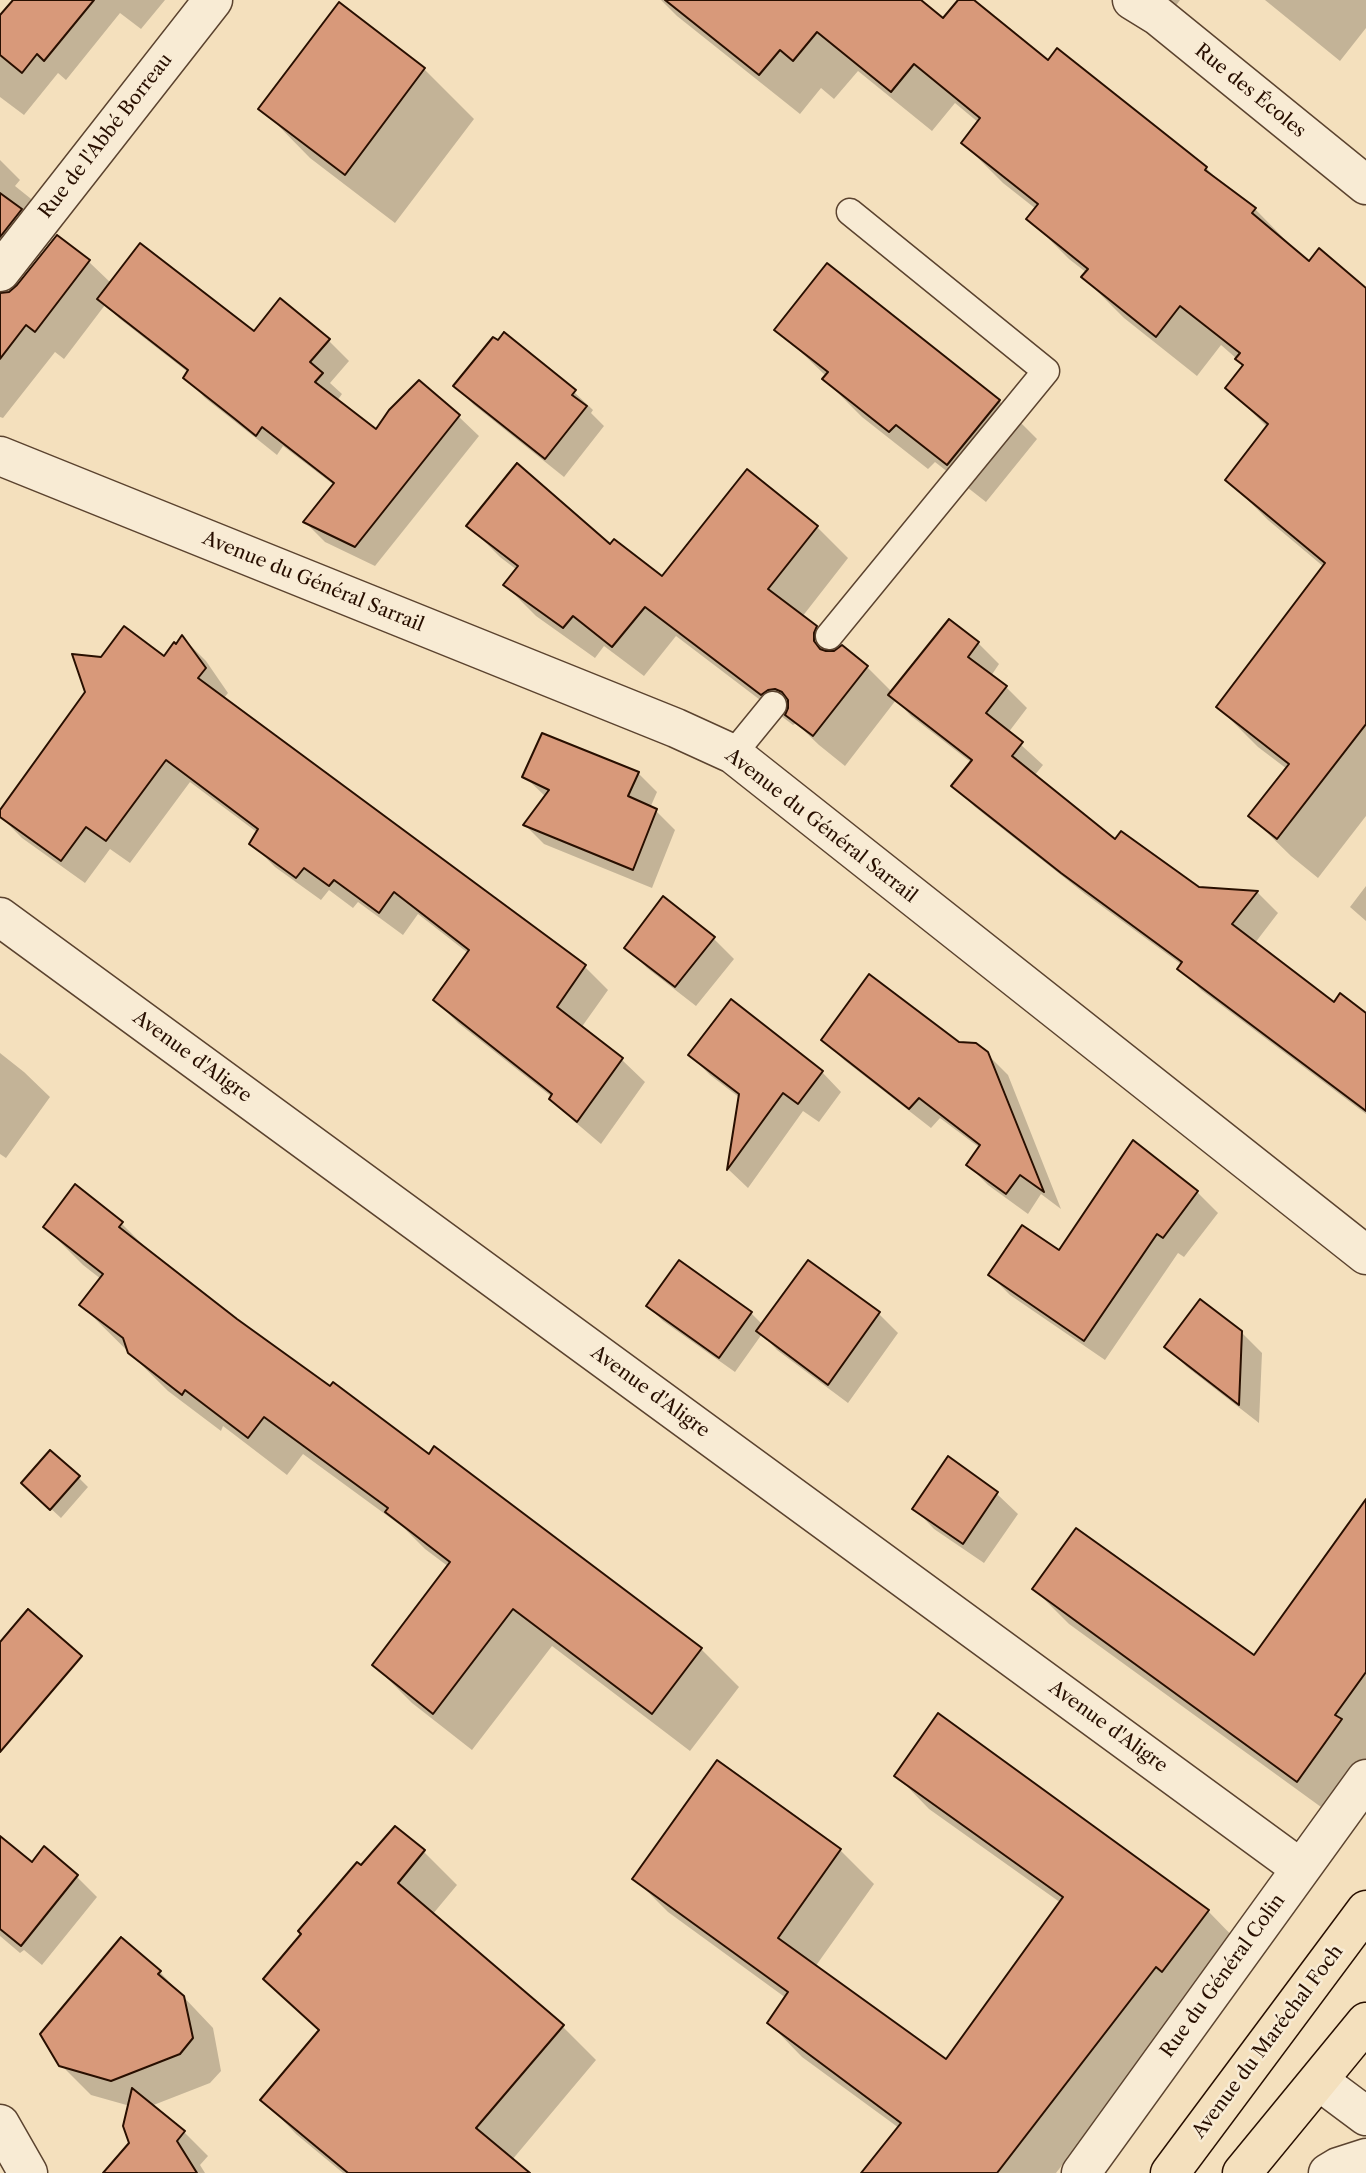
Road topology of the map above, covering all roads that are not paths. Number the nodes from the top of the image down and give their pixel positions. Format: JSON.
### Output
{"nodes":[{"id":1,"x":213,"y":0,"type":"edge"},
{"id":2,"x":1153,"y":5,"type":"edge"},
{"id":3,"x":1366,"y":185,"type":"edge"},
{"id":4,"x":850,"y":212,"type":"dead end"},
{"id":5,"x":0,"y":272,"type":"edge"},
{"id":6,"x":0,"y":456,"type":"edge"},
{"id":7,"x":829,"y":636,"type":"dead end"},
{"id":8,"x":773,"y":705,"type":"dead end"},
{"id":9,"x":733,"y":754,"type":"junction"},
{"id":10,"x":0,"y":916,"type":"edge"},
{"id":11,"x":1366,"y":1255,"type":"edge"},
{"id":12,"x":1366,"y":1779,"type":"edge"},
{"id":13,"x":1300,"y":1868,"type":"junction"},
{"id":14,"x":1366,"y":1910,"type":"edge"},
{"id":15,"x":1366,"y":2022,"type":"edge"},
{"id":16,"x":1319,"y":2081,"type":"junction"},
{"id":17,"x":1366,"y":2116,"type":"edge"},
{"id":18,"x":0,"y":2124,"type":"edge"},
{"id":19,"x":1366,"y":2158,"type":"edge"},
{"id":20,"x":28,"y":2173,"type":"edge"},
{"id":21,"x":1081,"y":2173,"type":"edge"},
{"id":22,"x":1170,"y":2173,"type":"edge"},
{"id":23,"x":1242,"y":2173,"type":"edge"},
{"id":24,"x":1328,"y":2173,"type":"edge"}],
"edges":[{"from":1,"to":5,"type":"street","name":"Rue de l'Abbé Borreau"},
{"from":2,"to":3,"type":"street","name":"Rue des Écoles"},
{"from":4,"to":7,"type":"lane"},
{"from":6,"to":9,"type":"street","name":"Avenue du Général Sarrail"},
{"from":8,"to":9,"type":"lane"},
{"from":9,"to":11,"type":"street","name":"Avenue du Général Sarrail"},
{"from":10,"to":13,"type":"street","name":"Avenue d'Aligre"},
{"from":12,"to":13,"type":"street","name":"Rue du Général Colin"},
{"from":13,"to":21,"type":"street","name":"Rue du Général Colin"},
{"from":14,"to":22,"type":"main road","name":"Avenue du Maréchal Foch"},
{"from":15,"to":16,"type":"main road"},
{"from":16,"to":17,"type":"street"},
{"from":16,"to":23,"type":"main road"},
{"from":18,"to":20,"type":"street"},
{"from":19,"to":24,"type":"street"}]}
